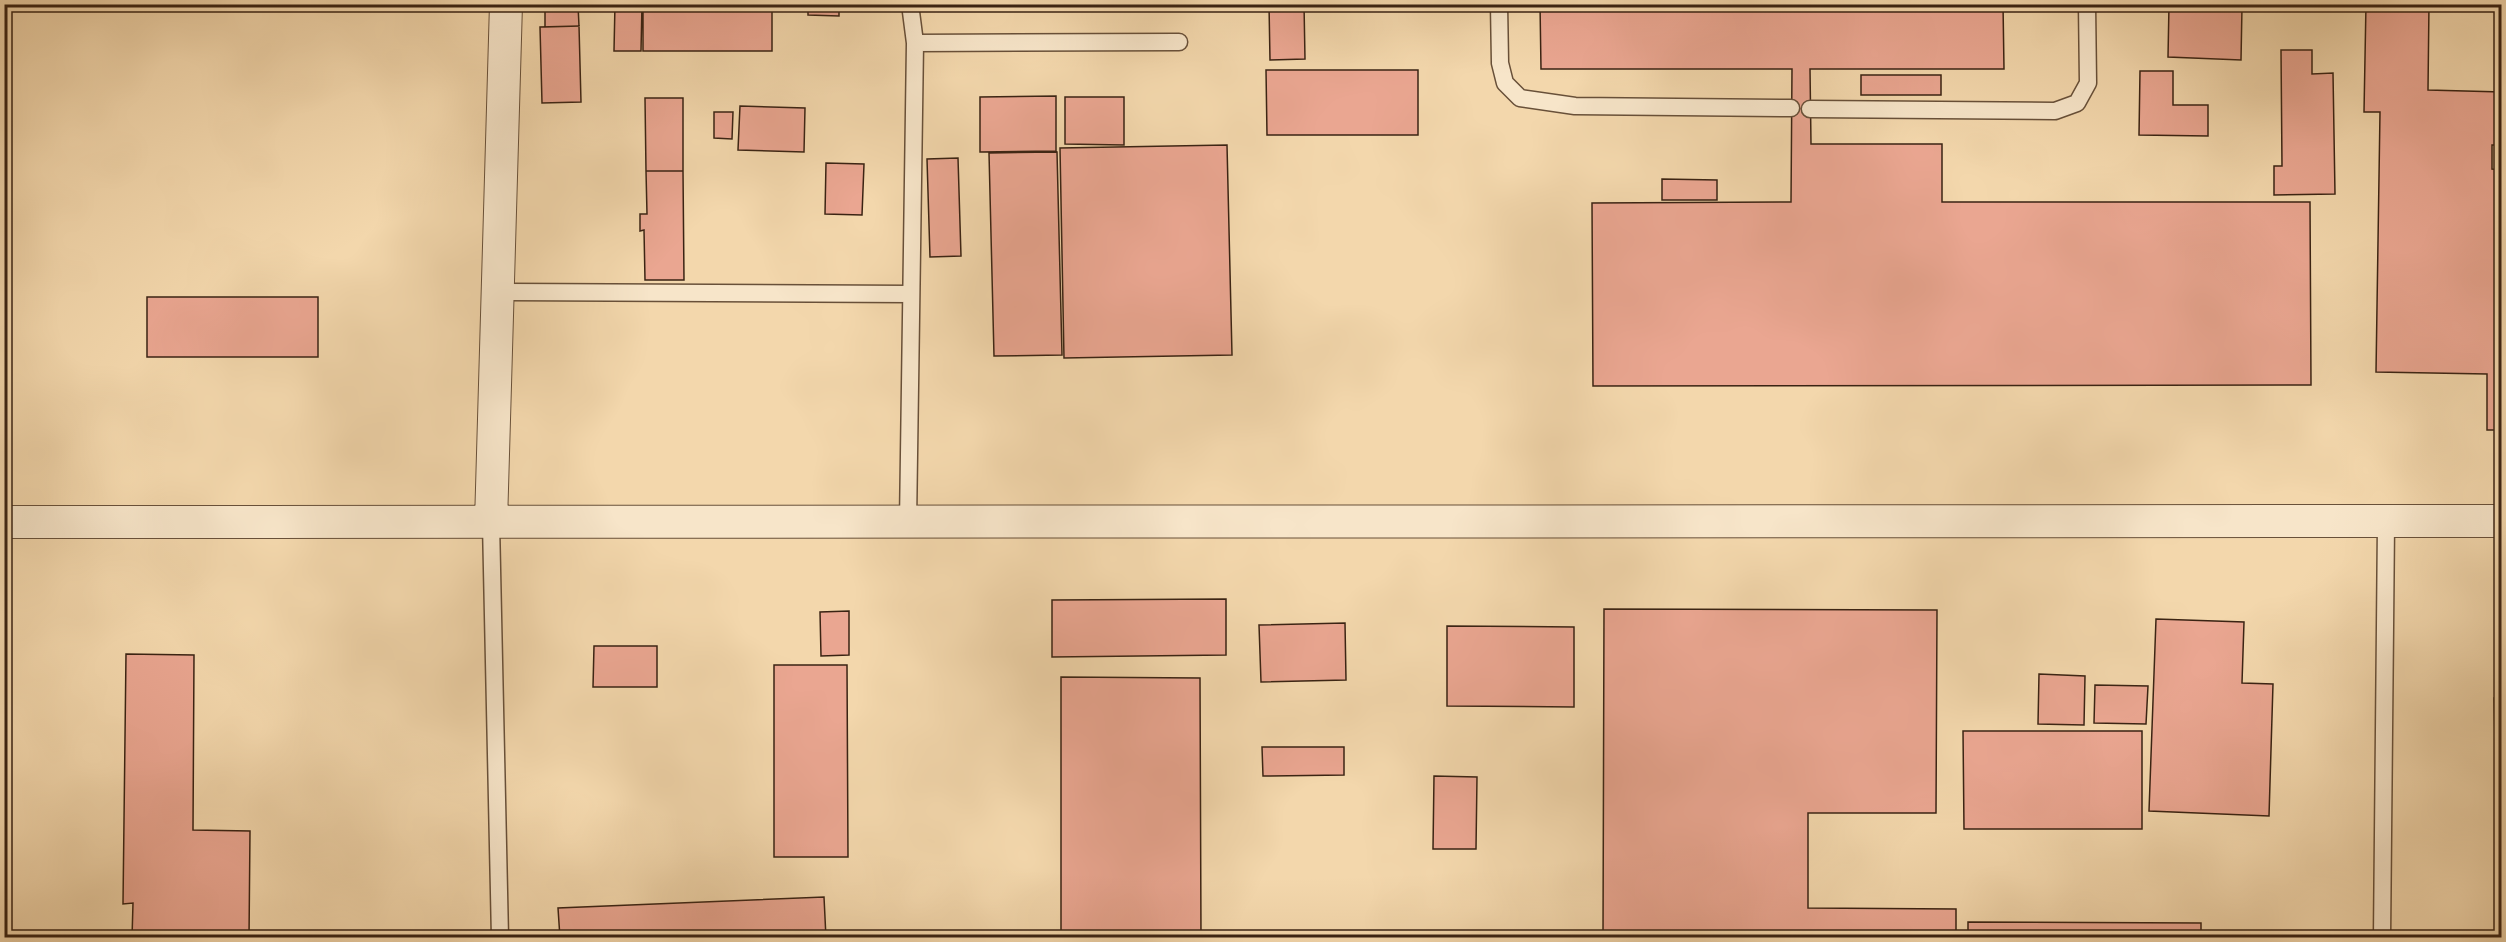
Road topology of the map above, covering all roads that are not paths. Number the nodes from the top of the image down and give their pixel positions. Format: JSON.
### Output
{"nodes":[{"id":1,"x":507,"y":4,"type":"edge"},
{"id":2,"x":910,"y":4,"type":"edge"},
{"id":3,"x":1498,"y":4,"type":"edge"},
{"id":4,"x":2087,"y":4,"type":"edge"},
{"id":5,"x":1179,"y":42,"type":"dead end"},
{"id":6,"x":915,"y":43,"type":"junction"},
{"id":7,"x":1791,"y":108,"type":"dead end"},
{"id":8,"x":1810,"y":108,"type":"dead end"},
{"id":9,"x":498,"y":292,"type":"junction"},
{"id":10,"x":911,"y":294,"type":"junction"},
{"id":11,"x":4,"y":522,"type":"edge"},
{"id":12,"x":2502,"y":522,"type":"edge"},
{"id":13,"x":491,"y":523,"type":"junction"},
{"id":14,"x":908,"y":523,"type":"junction"},
{"id":15,"x":2386,"y":523,"type":"junction"},
{"id":16,"x":500,"y":938,"type":"edge"},
{"id":17,"x":2382,"y":938,"type":"edge"}],
"edges":[{"from":1,"to":9,"type":"street"},
{"from":2,"to":6,"type":"lane"},
{"from":3,"to":7,"type":"lane"},
{"from":4,"to":8,"type":"lane"},
{"from":5,"to":6,"type":"lane"},
{"from":6,"to":10,"type":"lane"},
{"from":9,"to":10,"type":"lane"},
{"from":9,"to":13,"type":"street"},
{"from":10,"to":14,"type":"lane"},
{"from":11,"to":13,"type":"street"},
{"from":12,"to":15,"type":"street"},
{"from":13,"to":14,"type":"street"},
{"from":13,"to":16,"type":"lane"},
{"from":14,"to":15,"type":"street"},
{"from":15,"to":17,"type":"lane"}]}
